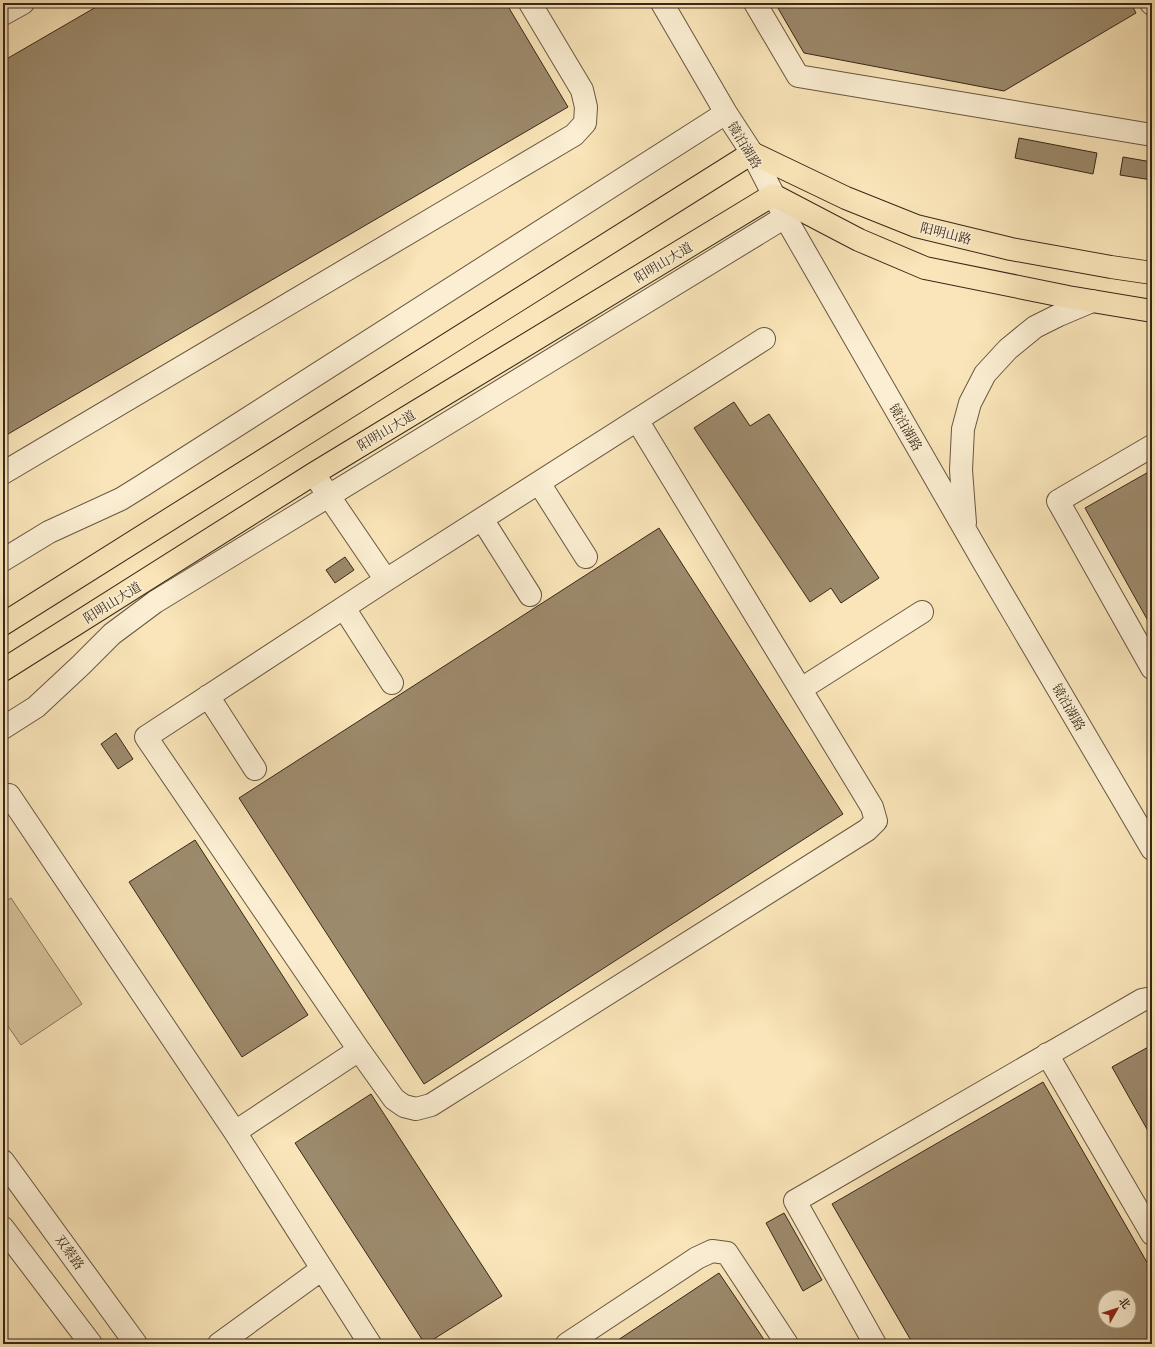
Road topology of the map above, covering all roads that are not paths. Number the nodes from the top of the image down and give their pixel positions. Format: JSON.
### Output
{"nodes":[{"id":1,"x":22,"y":3,"type":"edge"},
{"id":2,"x":530,"y":3,"type":"edge"},
{"id":3,"x":662,"y":3,"type":"edge"},
{"id":4,"x":755,"y":3,"type":"edge"},
{"id":5,"x":3,"y":14,"type":"edge"},
{"id":6,"x":726,"y":113,"type":"junction"},
{"id":7,"x":1152,"y":135,"type":"edge"},
{"id":8,"x":752,"y":153,"type":"junction"},
{"id":9,"x":773,"y":195,"type":"junction"},
{"id":10,"x":785,"y":217,"type":"junction"},
{"id":11,"x":1152,"y":273,"type":"edge"},
{"id":12,"x":1092,"y":301,"type":"junction"},
{"id":13,"x":1152,"y":311,"type":"edge"},
{"id":14,"x":764,"y":339,"type":"dead end"},
{"id":15,"x":637,"y":420,"type":"junction"},
{"id":16,"x":1152,"y":446,"type":"edge"},
{"id":17,"x":3,"y":473,"type":"edge"},
{"id":18,"x":314,"y":473,"type":"junction"},
{"id":19,"x":539,"y":483,"type":"junction"},
{"id":20,"x":328,"y":496,"type":"junction"},
{"id":21,"x":482,"y":519,"type":"junction"},
{"id":22,"x":966,"y":530,"type":"junction"},
{"id":23,"x":586,"y":557,"type":"dead end"},
{"id":24,"x":3,"y":560,"type":"edge"},
{"id":25,"x":386,"y":580,"type":"junction"},
{"id":26,"x":530,"y":595,"type":"dead end"},
{"id":27,"x":344,"y":608,"type":"junction"},
{"id":28,"x":922,"y":612,"type":"dead end"},
{"id":29,"x":3,"y":624,"type":"edge"},
{"id":30,"x":1152,"y":668,"type":"edge"},
{"id":31,"x":3,"y":670,"type":"edge"},
{"id":32,"x":392,"y":683,"type":"dead end"},
{"id":33,"x":801,"y":689,"type":"junction"},
{"id":34,"x":208,"y":696,"type":"junction"},
{"id":35,"x":3,"y":728,"type":"edge"},
{"id":36,"x":255,"y":769,"type":"dead end"},
{"id":37,"x":9,"y":795,"type":"dead end"},
{"id":38,"x":1144,"y":818,"type":"edge"},
{"id":39,"x":1152,"y":849,"type":"edge"},
{"id":40,"x":1152,"y":998,"type":"edge"},
{"id":41,"x":359,"y":1050,"type":"junction"},
{"id":42,"x":1047,"y":1054,"type":"junction"},
{"id":43,"x":234,"y":1132,"type":"junction"},
{"id":44,"x":3,"y":1161,"type":"edge"},
{"id":45,"x":3,"y":1228,"type":"edge"},
{"id":46,"x":1152,"y":1234,"type":"edge"},
{"id":47,"x":322,"y":1269,"type":"junction"},
{"id":48,"x":91,"y":1344,"type":"edge"},
{"id":49,"x":136,"y":1344,"type":"edge"},
{"id":50,"x":219,"y":1344,"type":"edge"},
{"id":51,"x":370,"y":1344,"type":"edge"},
{"id":52,"x":567,"y":1344,"type":"edge"},
{"id":53,"x":787,"y":1344,"type":"edge"},
{"id":54,"x":875,"y":1344,"type":"edge"}],
"edges":[{"from":1,"to":5,"type":"street"},
{"from":2,"to":17,"type":"street"},
{"from":3,"to":6,"type":"street","name":"镜泊湖路"},
{"from":4,"to":7,"type":"street"},
{"from":6,"to":8,"type":"street","name":"镜泊湖路"},
{"from":6,"to":24,"type":"street"},
{"from":8,"to":9,"type":"street","name":"镜泊湖路"},
{"from":8,"to":11,"type":"main road","name":"阳明山路"},
{"from":8,"to":29,"type":"main road"},
{"from":9,"to":10,"type":"street","name":"镜泊湖路"},
{"from":9,"to":12,"type":"main road"},
{"from":9,"to":18,"type":"main road","name":"阳明山大道"},
{"from":10,"to":20,"type":"street"},
{"from":10,"to":22,"type":"street","name":"镜泊湖路"},
{"from":12,"to":13,"type":"main road"},
{"from":12,"to":22,"type":"street"},
{"from":14,"to":15,"type":"street"},
{"from":15,"to":19,"type":"street"},
{"from":15,"to":33,"type":"street"},
{"from":16,"to":30,"type":"street"},
{"from":18,"to":20,"type":"street"},
{"from":18,"to":31,"type":"main road","name":"阳明山大道"},
{"from":19,"to":21,"type":"street"},
{"from":19,"to":23,"type":"street"},
{"from":20,"to":25,"type":"street"},
{"from":20,"to":35,"type":"street"},
{"from":21,"to":25,"type":"street"},
{"from":21,"to":26,"type":"street"},
{"from":22,"to":38,"type":"street","name":"镜泊湖路"},
{"from":25,"to":27,"type":"street"},
{"from":27,"to":32,"type":"street"},
{"from":27,"to":34,"type":"street"},
{"from":28,"to":33,"type":"street"},
{"from":33,"to":41,"type":"street"},
{"from":34,"to":36,"type":"street"},
{"from":34,"to":41,"type":"street"},
{"from":37,"to":43,"type":"street"},
{"from":38,"to":39,"type":"street","name":"镜泊湖路"},
{"from":40,"to":42,"type":"street"},
{"from":41,"to":43,"type":"street"},
{"from":42,"to":46,"type":"street"},
{"from":42,"to":54,"type":"street"},
{"from":43,"to":47,"type":"street"},
{"from":44,"to":49,"type":"street","name":"双蔡路"},
{"from":45,"to":48,"type":"street"},
{"from":47,"to":50,"type":"street"},
{"from":47,"to":51,"type":"street"},
{"from":52,"to":53,"type":"street"}]}
